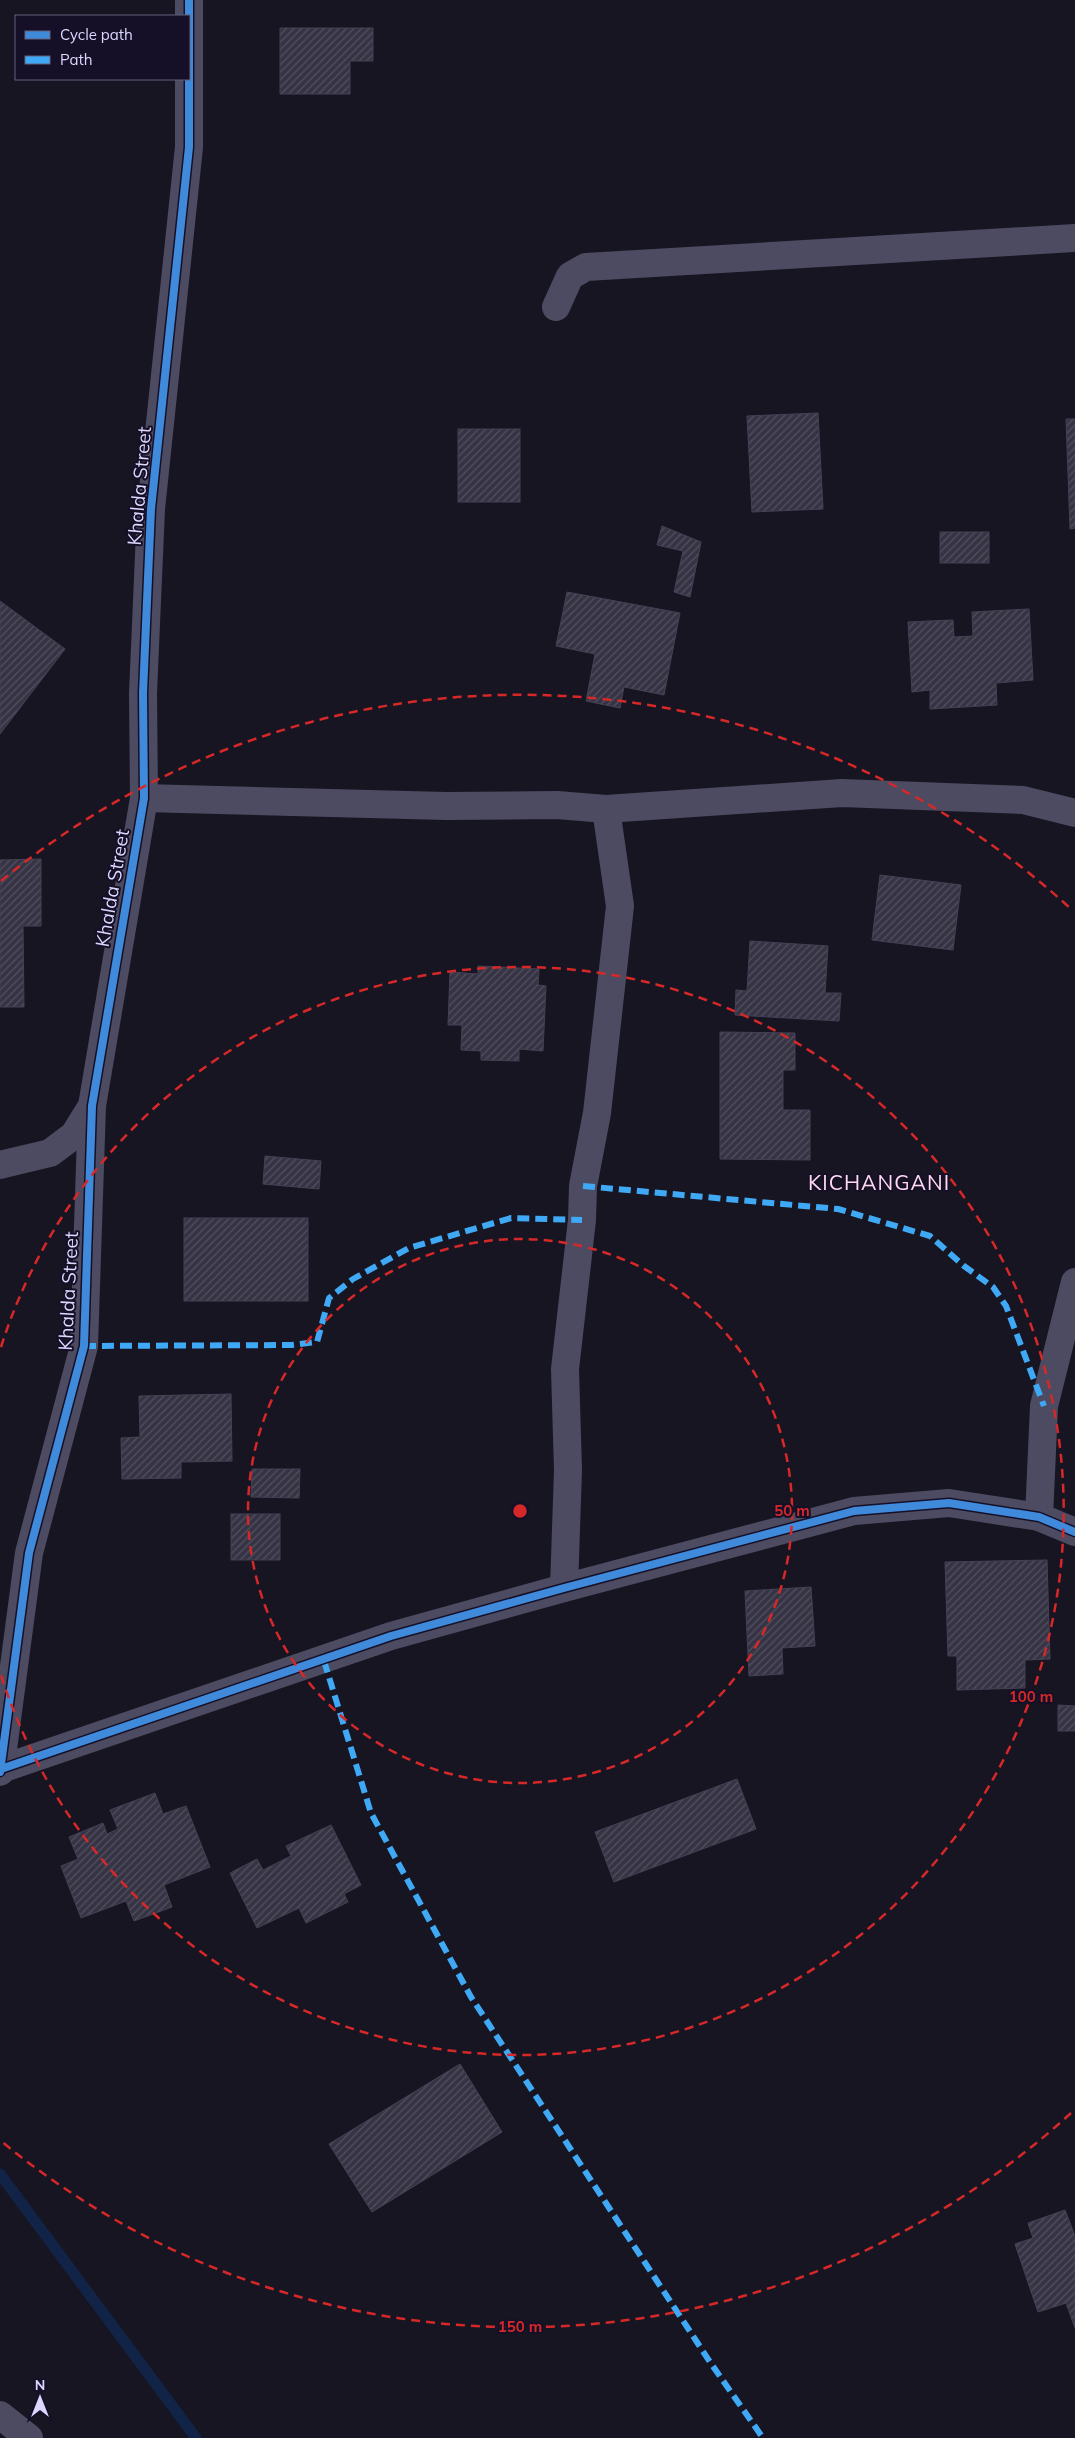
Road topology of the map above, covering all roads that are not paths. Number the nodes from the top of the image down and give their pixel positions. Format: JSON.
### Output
{"nodes":[{"id":1,"x":189,"y":0,"type":"edge"},
{"id":2,"x":189,"y":15,"type":"edge"},
{"id":3,"x":189,"y":80,"type":"edge"},
{"id":4,"x":1075,"y":238,"type":"edge"},
{"id":5,"x":556,"y":307,"type":"dead end"},
{"id":6,"x":144,"y":798,"type":"junction"},
{"id":7,"x":606,"y":810,"type":"junction"},
{"id":8,"x":1075,"y":813,"type":"edge"},
{"id":9,"x":92,"y":1106,"type":"junction"},
{"id":10,"x":0,"y":1165,"type":"edge"},
{"id":11,"x":1075,"y":1282,"type":"edge"},
{"id":12,"x":1039,"y":1517,"type":"junction"},
{"id":13,"x":1075,"y":1532,"type":"edge"},
{"id":14,"x":564,"y":1588,"type":"junction"},
{"id":15,"x":0,"y":1771,"type":"edge"},
{"id":16,"x":0,"y":2416,"type":"edge"},
{"id":17,"x":29,"y":2438,"type":"edge"}],
"edges":[{"from":1,"to":2,"type":"street","name":"Khalda Street"},
{"from":3,"to":6,"type":"street","name":"Khalda Street"},
{"from":4,"to":5,"type":"street"},
{"from":6,"to":7,"type":"street"},
{"from":6,"to":9,"type":"street","name":"Khalda Street"},
{"from":7,"to":8,"type":"street"},
{"from":7,"to":14,"type":"street"},
{"from":9,"to":10,"type":"street"},
{"from":9,"to":15,"type":"street","name":"Khalda Street"},
{"from":11,"to":12,"type":"street"},
{"from":12,"to":13,"type":"street"},
{"from":12,"to":14,"type":"street"},
{"from":14,"to":15,"type":"street"},
{"from":16,"to":17,"type":"street"}]}
